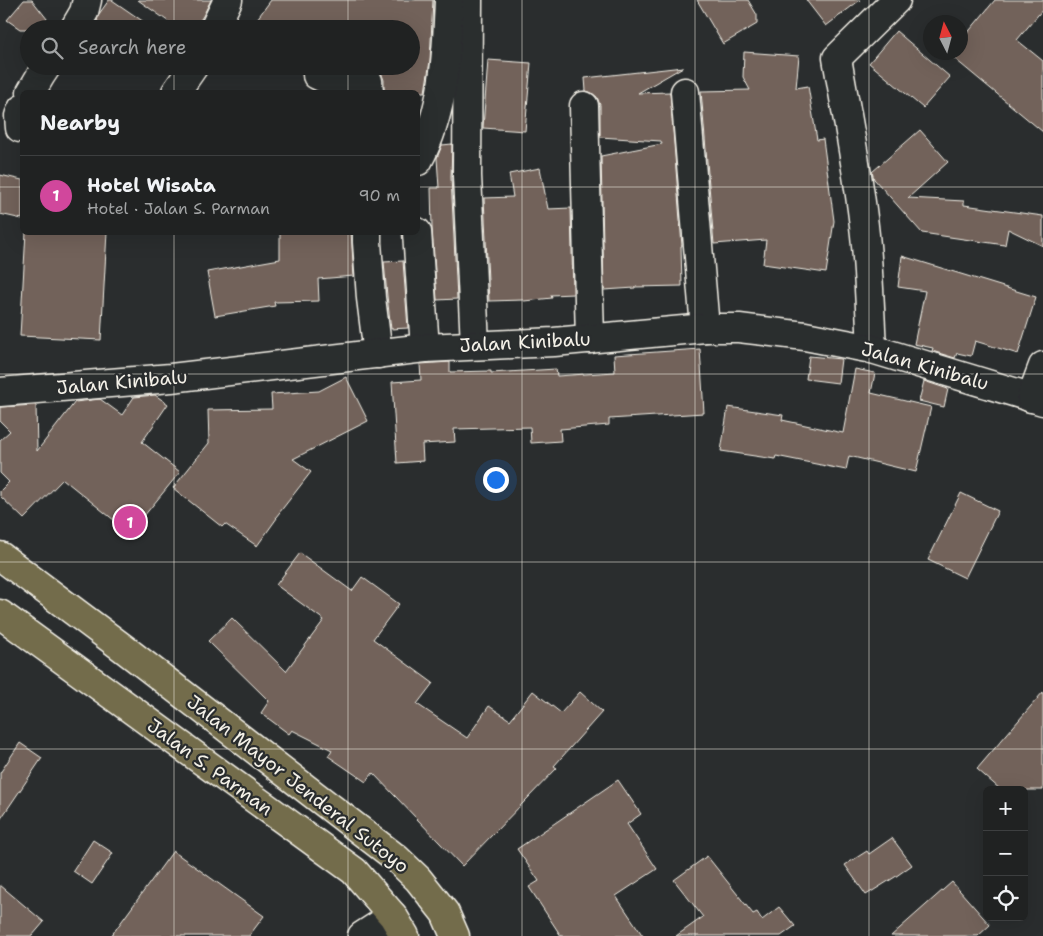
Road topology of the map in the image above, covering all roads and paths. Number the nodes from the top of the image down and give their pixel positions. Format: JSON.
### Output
{"nodes":[{"id":1,"x":88,"y":0,"type":"edge"},
{"id":2,"x":228,"y":0,"type":"edge"},
{"id":3,"x":449,"y":0,"type":"edge"},
{"id":4,"x":468,"y":0,"type":"edge"},
{"id":5,"x":896,"y":0,"type":"edge"},
{"id":6,"x":79,"y":20,"type":"edge"},
{"id":7,"x":218,"y":20,"type":"edge"},
{"id":8,"x":40,"y":75,"type":"edge"},
{"id":9,"x":188,"y":75,"type":"edge"},
{"id":10,"x":316,"y":75,"type":"edge"},
{"id":11,"x":32,"y":90,"type":"edge"},
{"id":12,"x":177,"y":90,"type":"edge"},
{"id":13,"x":369,"y":90,"type":"edge"},
{"id":14,"x":685,"y":92,"type":"dead end"},
{"id":15,"x":584,"y":106,"type":"dead end"},
{"id":16,"x":420,"y":156,"type":"edge"},
{"id":17,"x":367,"y":235,"type":"edge"},
{"id":18,"x":416,"y":235,"type":"edge"},
{"id":19,"x":705,"y":328,"type":"junction"},
{"id":20,"x":590,"y":339,"type":"junction"},
{"id":21,"x":475,"y":345,"type":"junction"},
{"id":22,"x":425,"y":348,"type":"junction"},
{"id":23,"x":872,"y":349,"type":"junction"},
{"id":24,"x":378,"y":354,"type":"junction"},
{"id":25,"x":1043,"y":366,"type":"edge"},
{"id":26,"x":0,"y":392,"type":"edge"},
{"id":27,"x":1037,"y":399,"type":"edge"},
{"id":28,"x":0,"y":556,"type":"edge"},
{"id":29,"x":0,"y":614,"type":"edge"},
{"id":30,"x":399,"y":926,"type":"edge"},
{"id":31,"x":362,"y":936,"type":"edge"},
{"id":32,"x":455,"y":936,"type":"edge"}],
"edges":[{"from":1,"to":6,"type":"street"},
{"from":2,"to":7,"type":"street"},
{"from":3,"to":16,"type":"street"},
{"from":4,"to":21,"type":"street"},
{"from":5,"to":23,"type":"street"},
{"from":8,"to":11,"type":"street"},
{"from":9,"to":12,"type":"street"},
{"from":10,"to":13,"type":"street"},
{"from":14,"to":19,"type":"street"},
{"from":15,"to":20,"type":"street"},
{"from":17,"to":24,"type":"street"},
{"from":18,"to":22,"type":"street"},
{"from":19,"to":20,"type":"street","name":"Jalan Kinibalu"},
{"from":19,"to":23,"type":"street","name":"Jalan Kinibalu"},
{"from":20,"to":21,"type":"street","name":"Jalan Kinibalu"},
{"from":21,"to":22,"type":"street","name":"Jalan Kinibalu"},
{"from":22,"to":24,"type":"street","name":"Jalan Kinibalu"},
{"from":23,"to":27,"type":"street","name":"Jalan Kinibalu"},
{"from":24,"to":26,"type":"street","name":"Jalan Kinibalu"},
{"from":25,"to":27,"type":"street"},
{"from":28,"to":32,"type":"main road","name":"Jalan Mayor Jenderal Sutoyo"},
{"from":29,"to":30,"type":"main road","name":"Jalan S. Parman"},
{"from":30,"to":31,"type":"street"}]}
